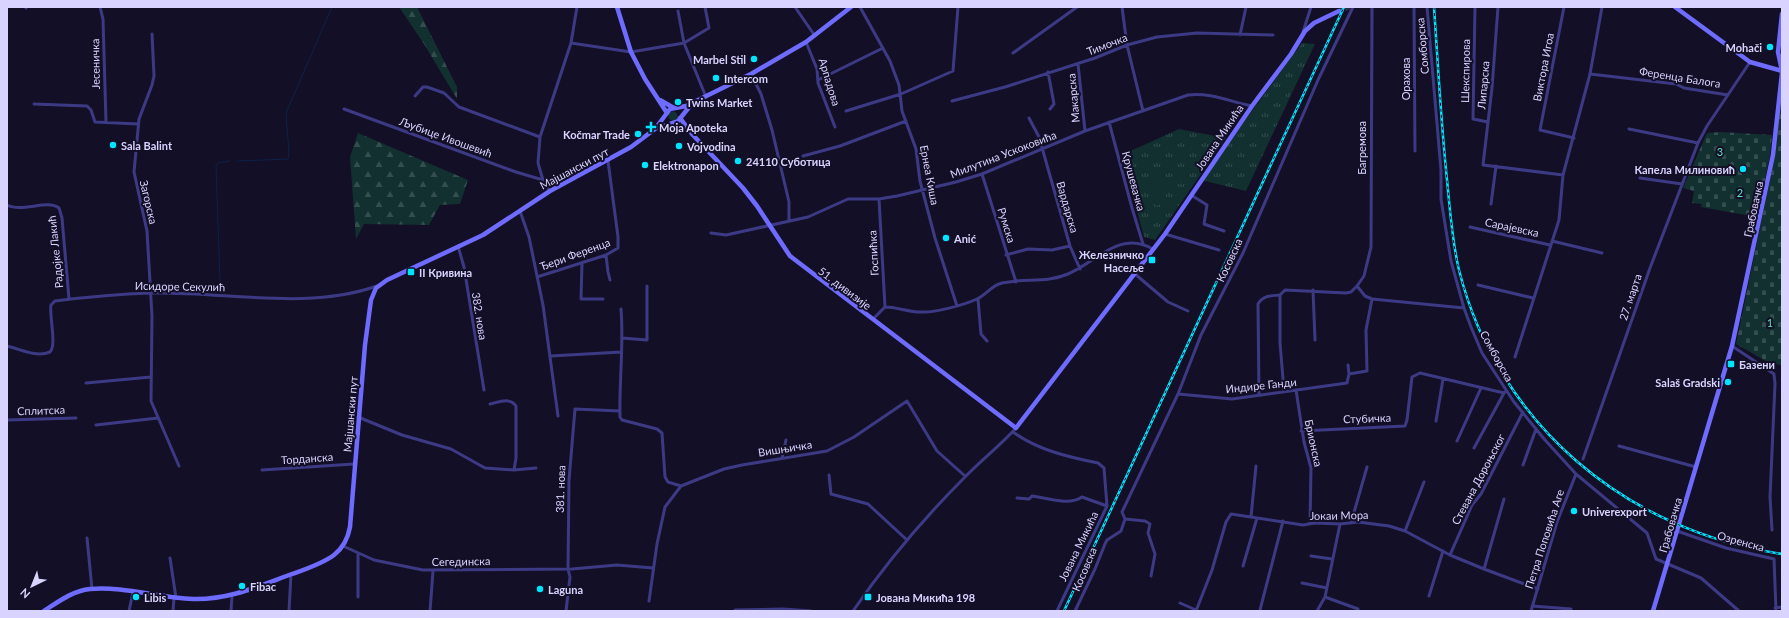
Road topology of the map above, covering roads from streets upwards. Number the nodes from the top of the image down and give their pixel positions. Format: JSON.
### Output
{"nodes":[{"id":1,"x":100,"y":7,"type":"edge"},
{"id":2,"x":577,"y":7,"type":"edge"},
{"id":3,"x":617,"y":7,"type":"edge"},
{"id":4,"x":705,"y":7,"type":"edge"},
{"id":5,"x":795,"y":7,"type":"edge"},
{"id":6,"x":851,"y":7,"type":"edge"},
{"id":7,"x":860,"y":7,"type":"edge"},
{"id":8,"x":958,"y":7,"type":"edge"},
{"id":9,"x":1077,"y":7,"type":"edge"},
{"id":10,"x":1122,"y":7,"type":"edge"},
{"id":11,"x":1246,"y":7,"type":"edge"},
{"id":12,"x":1311,"y":7,"type":"edge"},
{"id":13,"x":1353,"y":7,"type":"edge"},
{"id":14,"x":1372,"y":7,"type":"edge"},
{"id":15,"x":1414,"y":7,"type":"edge"},
{"id":16,"x":1427,"y":7,"type":"edge"},
{"id":17,"x":1475,"y":7,"type":"edge"},
{"id":18,"x":1498,"y":7,"type":"edge"},
{"id":19,"x":1564,"y":7,"type":"edge"},
{"id":20,"x":1602,"y":7,"type":"edge"},
{"id":21,"x":1675,"y":7,"type":"edge"},
{"id":22,"x":678,"y":11,"type":"dead end"},
{"id":23,"x":1339,"y":11,"type":"dead end"},
{"id":24,"x":1782,"y":14,"type":"edge"},
{"id":25,"x":1306,"y":19,"type":"junction"},
{"id":26,"x":1314,"y":23,"type":"junction"},
{"id":27,"x":152,"y":34,"type":"dead end"},
{"id":28,"x":1240,"y":34,"type":"junction"},
{"id":29,"x":1274,"y":35,"type":"dead end"},
{"id":30,"x":1302,"y":35,"type":"junction"},
{"id":31,"x":814,"y":36,"type":"junction"},
{"id":32,"x":806,"y":42,"type":"junction"},
{"id":33,"x":571,"y":43,"type":"junction"},
{"id":34,"x":684,"y":43,"type":"junction"},
{"id":35,"x":1127,"y":45,"type":"junction"},
{"id":36,"x":883,"y":48,"type":"junction"},
{"id":37,"x":631,"y":52,"type":"junction"},
{"id":38,"x":1013,"y":52,"type":"dead end"},
{"id":39,"x":1750,"y":62,"type":"junction"},
{"id":40,"x":1078,"y":64,"type":"junction"},
{"id":41,"x":1048,"y":72,"type":"junction"},
{"id":42,"x":1782,"y":72,"type":"edge"},
{"id":43,"x":752,"y":74,"type":"junction"},
{"id":44,"x":1590,"y":74,"type":"junction"},
{"id":45,"x":818,"y":80,"type":"junction"},
{"id":46,"x":901,"y":94,"type":"junction"},
{"id":47,"x":1728,"y":94,"type":"junction"},
{"id":48,"x":415,"y":96,"type":"dead end"},
{"id":49,"x":706,"y":97,"type":"junction"},
{"id":50,"x":658,"y":98,"type":"junction"},
{"id":51,"x":952,"y":101,"type":"dead end"},
{"id":52,"x":34,"y":104,"type":"dead end"},
{"id":53,"x":693,"y":104,"type":"junction"},
{"id":54,"x":1252,"y":106,"type":"junction"},
{"id":55,"x":344,"y":109,"type":"dead end"},
{"id":56,"x":675,"y":109,"type":"junction"},
{"id":57,"x":1050,"y":109,"type":"dead end"},
{"id":58,"x":846,"y":111,"type":"dead end"},
{"id":59,"x":1143,"y":111,"type":"junction"},
{"id":60,"x":667,"y":113,"type":"junction"},
{"id":61,"x":680,"y":118,"type":"junction"},
{"id":62,"x":1029,"y":118,"type":"dead end"},
{"id":63,"x":906,"y":121,"type":"junction"},
{"id":64,"x":106,"y":122,"type":"junction"},
{"id":65,"x":672,"y":122,"type":"junction"},
{"id":66,"x":1109,"y":122,"type":"junction"},
{"id":67,"x":1488,"y":122,"type":"junction"},
{"id":68,"x":138,"y":124,"type":"junction"},
{"id":69,"x":835,"y":127,"type":"dead end"},
{"id":70,"x":655,"y":129,"type":"junction"},
{"id":71,"x":1629,"y":130,"type":"dead end"},
{"id":72,"x":1085,"y":131,"type":"junction"},
{"id":73,"x":692,"y":134,"type":"junction"},
{"id":74,"x":540,"y":137,"type":"junction"},
{"id":75,"x":1574,"y":138,"type":"junction"},
{"id":76,"x":1698,"y":143,"type":"junction"},
{"id":77,"x":1042,"y":149,"type":"junction"},
{"id":78,"x":1415,"y":151,"type":"dead end"},
{"id":79,"x":803,"y":156,"type":"dead end"},
{"id":80,"x":608,"y":161,"type":"junction"},
{"id":81,"x":1496,"y":166,"type":"junction"},
{"id":82,"x":982,"y":174,"type":"junction"},
{"id":83,"x":1564,"y":175,"type":"junction"},
{"id":84,"x":1640,"y":178,"type":"dead end"},
{"id":85,"x":543,"y":180,"type":"junction"},
{"id":86,"x":1682,"y":184,"type":"junction"},
{"id":87,"x":550,"y":191,"type":"junction"},
{"id":88,"x":923,"y":191,"type":"junction"},
{"id":89,"x":1191,"y":195,"type":"junction"},
{"id":90,"x":879,"y":199,"type":"junction"},
{"id":91,"x":1491,"y":204,"type":"dead end"},
{"id":92,"x":7,"y":205,"type":"edge"},
{"id":93,"x":520,"y":211,"type":"junction"},
{"id":94,"x":790,"y":221,"type":"junction"},
{"id":95,"x":771,"y":225,"type":"junction"},
{"id":96,"x":1470,"y":227,"type":"dead end"},
{"id":97,"x":1224,"y":231,"type":"dead end"},
{"id":98,"x":711,"y":233,"type":"dead end"},
{"id":99,"x":1165,"y":234,"type":"junction"},
{"id":100,"x":1551,"y":243,"type":"junction"},
{"id":101,"x":1143,"y":244,"type":"junction"},
{"id":102,"x":458,"y":246,"type":"junction"},
{"id":103,"x":1070,"y":246,"type":"junction"},
{"id":104,"x":1153,"y":249,"type":"junction"},
{"id":105,"x":1219,"y":250,"type":"dead end"},
{"id":106,"x":1602,"y":253,"type":"dead end"},
{"id":107,"x":606,"y":255,"type":"junction"},
{"id":108,"x":1006,"y":255,"type":"junction"},
{"id":109,"x":582,"y":263,"type":"junction"},
{"id":110,"x":1080,"y":269,"type":"junction"},
{"id":111,"x":1134,"y":274,"type":"junction"},
{"id":112,"x":537,"y":277,"type":"junction"},
{"id":113,"x":610,"y":280,"type":"dead end"},
{"id":114,"x":1016,"y":282,"type":"junction"},
{"id":115,"x":1478,"y":285,"type":"dead end"},
{"id":116,"x":379,"y":286,"type":"junction"},
{"id":117,"x":647,"y":286,"type":"dead end"},
{"id":118,"x":1357,"y":286,"type":"junction"},
{"id":119,"x":1313,"y":290,"type":"junction"},
{"id":120,"x":150,"y":293,"type":"junction"},
{"id":121,"x":1280,"y":295,"type":"junction"},
{"id":122,"x":1533,"y":298,"type":"junction"},
{"id":123,"x":69,"y":299,"type":"junction"},
{"id":124,"x":603,"y":299,"type":"dead end"},
{"id":125,"x":978,"y":299,"type":"junction"},
{"id":126,"x":1372,"y":299,"type":"junction"},
{"id":127,"x":957,"y":306,"type":"junction"},
{"id":128,"x":884,"y":307,"type":"junction"},
{"id":129,"x":1464,"y":308,"type":"junction"},
{"id":130,"x":621,"y":309,"type":"dead end"},
{"id":131,"x":1188,"y":311,"type":"dead end"},
{"id":132,"x":873,"y":319,"type":"junction"},
{"id":133,"x":622,"y":338,"type":"junction"},
{"id":134,"x":1315,"y":340,"type":"dead end"},
{"id":135,"x":987,"y":341,"type":"dead end"},
{"id":136,"x":7,"y":346,"type":"edge"},
{"id":137,"x":1732,"y":346,"type":"junction"},
{"id":138,"x":622,"y":352,"type":"junction"},
{"id":139,"x":551,"y":356,"type":"junction"},
{"id":140,"x":1515,"y":357,"type":"dead end"},
{"id":141,"x":1348,"y":365,"type":"dead end"},
{"id":142,"x":1349,"y":374,"type":"junction"},
{"id":143,"x":151,"y":377,"type":"junction"},
{"id":144,"x":1443,"y":379,"type":"junction"},
{"id":145,"x":86,"y":383,"type":"dead end"},
{"id":146,"x":1481,"y":388,"type":"junction"},
{"id":147,"x":484,"y":390,"type":"dead end"},
{"id":148,"x":1296,"y":390,"type":"junction"},
{"id":149,"x":1284,"y":391,"type":"junction"},
{"id":150,"x":1505,"y":392,"type":"junction"},
{"id":151,"x":1178,"y":394,"type":"junction"},
{"id":152,"x":1259,"y":395,"type":"junction"},
{"id":153,"x":490,"y":404,"type":"dead end"},
{"id":154,"x":620,"y":411,"type":"junction"},
{"id":155,"x":1523,"y":412,"type":"junction"},
{"id":156,"x":558,"y":416,"type":"dead end"},
{"id":157,"x":358,"y":417,"type":"junction"},
{"id":158,"x":76,"y":418,"type":"dead end"},
{"id":159,"x":158,"y":418,"type":"junction"},
{"id":160,"x":7,"y":420,"type":"edge"},
{"id":161,"x":1436,"y":421,"type":"dead end"},
{"id":162,"x":96,"y":425,"type":"dead end"},
{"id":163,"x":1536,"y":428,"type":"junction"},
{"id":164,"x":1014,"y":430,"type":"junction"},
{"id":165,"x":1301,"y":431,"type":"junction"},
{"id":166,"x":786,"y":440,"type":"dead end"},
{"id":167,"x":1457,"y":441,"type":"dead end"},
{"id":168,"x":1619,"y":446,"type":"dead end"},
{"id":169,"x":1474,"y":448,"type":"dead end"},
{"id":170,"x":782,"y":458,"type":"junction"},
{"id":171,"x":1583,"y":459,"type":"dead end"},
{"id":172,"x":354,"y":464,"type":"junction"},
{"id":173,"x":1523,"y":465,"type":"dead end"},
{"id":174,"x":179,"y":466,"type":"dead end"},
{"id":175,"x":1256,"y":466,"type":"dead end"},
{"id":176,"x":1367,"y":467,"type":"dead end"},
{"id":177,"x":1696,"y":467,"type":"junction"},
{"id":178,"x":536,"y":468,"type":"dead end"},
{"id":179,"x":262,"y":470,"type":"dead end"},
{"id":180,"x":514,"y":470,"type":"junction"},
{"id":181,"x":1576,"y":474,"type":"junction"},
{"id":182,"x":829,"y":475,"type":"dead end"},
{"id":183,"x":965,"y":476,"type":"junction"},
{"id":184,"x":1424,"y":482,"type":"dead end"},
{"id":185,"x":681,"y":486,"type":"junction"},
{"id":186,"x":1017,"y":498,"type":"dead end"},
{"id":187,"x":1504,"y":499,"type":"dead end"},
{"id":188,"x":1107,"y":506,"type":"junction"},
{"id":189,"x":1251,"y":517,"type":"junction"},
{"id":190,"x":1257,"y":518,"type":"junction"},
{"id":191,"x":1125,"y":519,"type":"junction"},
{"id":192,"x":1283,"y":521,"type":"junction"},
{"id":193,"x":1351,"y":523,"type":"junction"},
{"id":194,"x":1310,"y":524,"type":"junction"},
{"id":195,"x":1340,"y":524,"type":"junction"},
{"id":196,"x":1772,"y":530,"type":"dead end"},
{"id":197,"x":1405,"y":531,"type":"junction"},
{"id":198,"x":1677,"y":531,"type":"junction"},
{"id":199,"x":87,"y":538,"type":"dead end"},
{"id":200,"x":907,"y":540,"type":"junction"},
{"id":201,"x":343,"y":546,"type":"junction"},
{"id":202,"x":1442,"y":551,"type":"junction"},
{"id":203,"x":358,"y":553,"type":"junction"},
{"id":204,"x":1450,"y":555,"type":"junction"},
{"id":205,"x":1311,"y":556,"type":"dead end"},
{"id":206,"x":170,"y":558,"type":"dead end"},
{"id":207,"x":1332,"y":559,"type":"junction"},
{"id":208,"x":1668,"y":565,"type":"junction"},
{"id":209,"x":1244,"y":566,"type":"dead end"},
{"id":210,"x":654,"y":568,"type":"junction"},
{"id":211,"x":568,"y":569,"type":"junction"},
{"id":212,"x":1484,"y":569,"type":"junction"},
{"id":213,"x":433,"y":571,"type":"junction"},
{"id":214,"x":291,"y":574,"type":"junction"},
{"id":215,"x":1151,"y":576,"type":"dead end"},
{"id":216,"x":1302,"y":583,"type":"dead end"},
{"id":217,"x":1327,"y":588,"type":"junction"},
{"id":218,"x":92,"y":589,"type":"junction"},
{"id":219,"x":1538,"y":589,"type":"junction"},
{"id":220,"x":132,"y":592,"type":"junction"},
{"id":221,"x":232,"y":596,"type":"junction"},
{"id":222,"x":1429,"y":596,"type":"dead end"},
{"id":223,"x":1325,"y":597,"type":"junction"},
{"id":224,"x":175,"y":598,"type":"junction"},
{"id":225,"x":358,"y":598,"type":"dead end"},
{"id":226,"x":649,"y":601,"type":"dead end"},
{"id":227,"x":1180,"y":604,"type":"dead end"},
{"id":228,"x":1532,"y":606,"type":"junction"},
{"id":229,"x":1782,"y":607,"type":"edge"},
{"id":230,"x":1358,"y":609,"type":"dead end"},
{"id":231,"x":735,"y":610,"type":"dead end"},
{"id":232,"x":1260,"y":610,"type":"edge"},
{"id":233,"x":1775,"y":610,"type":"edge"},
{"id":234,"x":44,"y":611,"type":"edge"},
{"id":235,"x":129,"y":611,"type":"edge"},
{"id":236,"x":173,"y":611,"type":"edge"},
{"id":237,"x":231,"y":611,"type":"edge"},
{"id":238,"x":289,"y":611,"type":"edge"},
{"id":239,"x":430,"y":611,"type":"edge"},
{"id":240,"x":566,"y":611,"type":"edge"},
{"id":241,"x":811,"y":611,"type":"edge"},
{"id":242,"x":853,"y":611,"type":"edge"},
{"id":243,"x":1057,"y":611,"type":"edge"},
{"id":244,"x":1076,"y":611,"type":"edge"},
{"id":245,"x":1196,"y":611,"type":"edge"},
{"id":246,"x":1317,"y":611,"type":"edge"},
{"id":247,"x":1531,"y":611,"type":"edge"},
{"id":248,"x":1570,"y":611,"type":"edge"},
{"id":249,"x":1653,"y":611,"type":"edge"},
{"id":250,"x":1739,"y":611,"type":"edge"}],
"edges":[{"from":1,"to":64,"type":"street","name":"Јесеничка"},
{"from":2,"to":33,"type":"street"},
{"from":3,"to":37,"type":"street"},
{"from":4,"to":34,"type":"street"},
{"from":5,"to":31,"type":"street"},
{"from":6,"to":31,"type":"street"},
{"from":7,"to":36,"type":"street","name":"Ернеа Киша"},
{"from":8,"to":46,"type":"street"},
{"from":9,"to":38,"type":"street"},
{"from":10,"to":35,"type":"street"},
{"from":11,"to":28,"type":"street"},
{"from":12,"to":25,"type":"street","name":"Јована Микића"},
{"from":13,"to":151,"type":"street","name":"Косовска"},
{"from":14,"to":118,"type":"street","name":"Багремова"},
{"from":15,"to":78,"type":"street","name":"Орахова"},
{"from":16,"to":129,"type":"street","name":"Сомборска"},
{"from":17,"to":67,"type":"street","name":"Шекспирова"},
{"from":18,"to":67,"type":"street","name":"Липарска"},
{"from":19,"to":75,"type":"street","name":"Виктора Игоа"},
{"from":20,"to":44,"type":"street","name":"Сарајевска"},
{"from":21,"to":39,"type":"street"},
{"from":22,"to":34,"type":"street"},
{"from":23,"to":26,"type":"street"},
{"from":24,"to":42,"type":"street","name":"Грабовачка"},
{"from":25,"to":26,"type":"street"},
{"from":25,"to":30,"type":"street","name":"Јована Микића"},
{"from":26,"to":30,"type":"street"},
{"from":27,"to":68,"type":"street","name":"Загорска"},
{"from":28,"to":29,"type":"street","name":"Тимочка"},
{"from":28,"to":35,"type":"street","name":"Тимочка"},
{"from":30,"to":54,"type":"street","name":"Јована Микића"},
{"from":31,"to":32,"type":"street"},
{"from":32,"to":43,"type":"street"},
{"from":32,"to":45,"type":"street","name":"Арпадова"},
{"from":33,"to":37,"type":"street"},
{"from":33,"to":74,"type":"street"},
{"from":34,"to":37,"type":"street"},
{"from":34,"to":49,"type":"street"},
{"from":35,"to":40,"type":"street","name":"Тимочка"},
{"from":35,"to":59,"type":"street"},
{"from":36,"to":45,"type":"street"},
{"from":36,"to":46,"type":"street","name":"Ернеа Киша"},
{"from":37,"to":50,"type":"street"},
{"from":39,"to":42,"type":"street"},
{"from":39,"to":47,"type":"street","name":"27. марта"},
{"from":40,"to":41,"type":"street","name":"Тимочка"},
{"from":40,"to":72,"type":"street","name":"Макарска"},
{"from":41,"to":51,"type":"street","name":"Тимочка"},
{"from":41,"to":57,"type":"street"},
{"from":42,"to":137,"type":"street","name":"Грабовачка"},
{"from":43,"to":49,"type":"street"},
{"from":43,"to":94,"type":"street"},
{"from":44,"to":47,"type":"street","name":"Ференца Балога"},
{"from":44,"to":75,"type":"street","name":"Сарајевска"},
{"from":45,"to":69,"type":"street","name":"Арпадова"},
{"from":46,"to":58,"type":"street"},
{"from":46,"to":63,"type":"street","name":"Ернеа Киша"},
{"from":47,"to":76,"type":"street","name":"27. марта"},
{"from":48,"to":74,"type":"street"},
{"from":49,"to":53,"type":"street"},
{"from":50,"to":56,"type":"street"},
{"from":50,"to":60,"type":"street"},
{"from":52,"to":64,"type":"street"},
{"from":53,"to":56,"type":"street"},
{"from":53,"to":61,"type":"street"},
{"from":54,"to":59,"type":"street","name":"Милутина Ускоковића"},
{"from":54,"to":89,"type":"street","name":"Јована Микића"},
{"from":55,"to":85,"type":"street","name":"Љубице Ивошевић"},
{"from":56,"to":60,"type":"street"},
{"from":56,"to":61,"type":"street"},
{"from":59,"to":66,"type":"street","name":"Милутина Ускоковића"},
{"from":60,"to":65,"type":"street"},
{"from":60,"to":70,"type":"street","name":"Мајшански пут"},
{"from":61,"to":65,"type":"street"},
{"from":61,"to":73,"type":"street","name":"51. дивизије"},
{"from":62,"to":77,"type":"street","name":"Вардарска"},
{"from":63,"to":79,"type":"street"},
{"from":63,"to":88,"type":"street","name":"Ернеа Киша"},
{"from":64,"to":68,"type":"street"},
{"from":65,"to":70,"type":"street","name":"Мајшански пут"},
{"from":65,"to":73,"type":"street","name":"51. дивизије"},
{"from":66,"to":72,"type":"street","name":"Милутина Ускоковића"},
{"from":66,"to":101,"type":"street","name":"Крушевачка"},
{"from":67,"to":81,"type":"street","name":"Липарска"},
{"from":68,"to":120,"type":"street","name":"Загорска"},
{"from":70,"to":80,"type":"street","name":"Мајшански пут"},
{"from":71,"to":76,"type":"street"},
{"from":72,"to":77,"type":"street","name":"Милутина Ускоковића"},
{"from":73,"to":95,"type":"street","name":"51. дивизије"},
{"from":74,"to":85,"type":"street"},
{"from":75,"to":83,"type":"street","name":"Сарајевска"},
{"from":76,"to":86,"type":"street","name":"27. марта"},
{"from":77,"to":82,"type":"street","name":"Милутина Ускоковића"},
{"from":77,"to":103,"type":"street","name":"Вардарска"},
{"from":80,"to":87,"type":"street","name":"Мајшански пут"},
{"from":80,"to":107,"type":"street","name":"Ђери Ференца"},
{"from":81,"to":83,"type":"street"},
{"from":81,"to":91,"type":"street","name":"Сарајевска"},
{"from":82,"to":88,"type":"street","name":"Милутина Ускоковића"},
{"from":82,"to":108,"type":"street","name":"Румска"},
{"from":83,"to":100,"type":"street","name":"Сарајевска"},
{"from":84,"to":86,"type":"street"},
{"from":85,"to":87,"type":"street"},
{"from":86,"to":171,"type":"street","name":"27. марта"},
{"from":87,"to":93,"type":"street","name":"Мајшански пут"},
{"from":88,"to":90,"type":"street","name":"Милутина Ускоковића"},
{"from":88,"to":127,"type":"street","name":"Ернеа Киша"},
{"from":89,"to":97,"type":"street"},
{"from":89,"to":99,"type":"street","name":"Јована Микића"},
{"from":90,"to":94,"type":"street","name":"Милутина Ускоковића"},
{"from":90,"to":128,"type":"street","name":"Госпићка"},
{"from":92,"to":123,"type":"street","name":"Радојке Лакић"},
{"from":93,"to":102,"type":"street","name":"Мајшански пут"},
{"from":93,"to":112,"type":"street","name":"Ђери Ференца"},
{"from":94,"to":95,"type":"street","name":"Милутина Ускоковића"},
{"from":95,"to":98,"type":"street","name":"Милутина Ускоковића"},
{"from":95,"to":132,"type":"street","name":"51. дивизије"},
{"from":96,"to":100,"type":"street","name":"Сарајевска"},
{"from":99,"to":104,"type":"street","name":"Јована Микића"},
{"from":99,"to":105,"type":"street"},
{"from":100,"to":106,"type":"street","name":"Сарајевска"},
{"from":100,"to":122,"type":"street","name":"Сарајевска"},
{"from":101,"to":104,"type":"street"},
{"from":101,"to":110,"type":"street"},
{"from":102,"to":116,"type":"street","name":"Мајшански пут"},
{"from":102,"to":147,"type":"street","name":"382. нова"},
{"from":103,"to":108,"type":"street"},
{"from":103,"to":110,"type":"street","name":"Вардарска"},
{"from":104,"to":111,"type":"street","name":"Јована Микића"},
{"from":107,"to":109,"type":"street","name":"Ђери Ференца"},
{"from":107,"to":113,"type":"street"},
{"from":108,"to":114,"type":"street","name":"Румска"},
{"from":109,"to":112,"type":"street","name":"Ђери Ференца"},
{"from":109,"to":124,"type":"street"},
{"from":110,"to":114,"type":"street"},
{"from":111,"to":131,"type":"street"},
{"from":111,"to":164,"type":"street","name":"Јована Микића"},
{"from":112,"to":139,"type":"street","name":"Ђери Ференца"},
{"from":114,"to":125,"type":"street"},
{"from":115,"to":122,"type":"street"},
{"from":116,"to":120,"type":"street","name":"Исидоре Секулић"},
{"from":116,"to":157,"type":"street","name":"Мајшански пут"},
{"from":117,"to":133,"type":"street"},
{"from":118,"to":119,"type":"street"},
{"from":118,"to":126,"type":"street"},
{"from":119,"to":121,"type":"street"},
{"from":119,"to":134,"type":"street"},
{"from":120,"to":123,"type":"street","name":"Исидоре Секулић"},
{"from":120,"to":143,"type":"street","name":"Загорска"},
{"from":121,"to":149,"type":"street"},
{"from":121,"to":152,"type":"street"},
{"from":122,"to":140,"type":"street","name":"Сарајевска"},
{"from":123,"to":136,"type":"street","name":"Исидоре Секулић"},
{"from":125,"to":127,"type":"street"},
{"from":125,"to":135,"type":"street"},
{"from":126,"to":129,"type":"street"},
{"from":126,"to":142,"type":"street"},
{"from":127,"to":128,"type":"street"},
{"from":128,"to":132,"type":"street"},
{"from":129,"to":150,"type":"street","name":"Сомборска"},
{"from":130,"to":133,"type":"street"},
{"from":132,"to":164,"type":"street","name":"51. дивизије"},
{"from":133,"to":138,"type":"street"},
{"from":137,"to":177,"type":"street","name":"Грабовачка"},
{"from":137,"to":196,"type":"street"},
{"from":138,"to":139,"type":"street"},
{"from":138,"to":154,"type":"street"},
{"from":139,"to":156,"type":"street","name":"Ђери Ференца"},
{"from":141,"to":142,"type":"street"},
{"from":142,"to":148,"type":"street","name":"Индире Ганди"},
{"from":143,"to":145,"type":"street"},
{"from":143,"to":159,"type":"street","name":"Загорска"},
{"from":144,"to":146,"type":"street","name":"Стубичка"},
{"from":144,"to":161,"type":"street"},
{"from":144,"to":165,"type":"street","name":"Стубичка"},
{"from":146,"to":150,"type":"street","name":"Стубичка"},
{"from":146,"to":167,"type":"street"},
{"from":148,"to":149,"type":"street","name":"Индире Ганди"},
{"from":148,"to":165,"type":"street","name":"Брионска"},
{"from":149,"to":152,"type":"street","name":"Индире Ганди"},
{"from":150,"to":155,"type":"street","name":"Сомборска"},
{"from":150,"to":169,"type":"street"},
{"from":151,"to":152,"type":"street","name":"Индире Ганди"},
{"from":151,"to":191,"type":"street","name":"Косовска"},
{"from":153,"to":180,"type":"street"},
{"from":154,"to":185,"type":"street"},
{"from":154,"to":211,"type":"street","name":"381. нова"},
{"from":155,"to":163,"type":"street","name":"Сомборска"},
{"from":155,"to":204,"type":"street","name":"Стевана Дороњског"},
{"from":157,"to":172,"type":"street","name":"Мајшански пут"},
{"from":157,"to":180,"type":"street"},
{"from":158,"to":160,"type":"street","name":"Сплитска"},
{"from":159,"to":162,"type":"street"},
{"from":159,"to":174,"type":"street","name":"Загорска"},
{"from":163,"to":173,"type":"street"},
{"from":163,"to":181,"type":"street","name":"Сомборска"},
{"from":164,"to":183,"type":"street","name":"Јована Микића"},
{"from":164,"to":188,"type":"street","name":"Јована Микића"},
{"from":165,"to":194,"type":"street","name":"Брионска"},
{"from":166,"to":170,"type":"street"},
{"from":168,"to":177,"type":"street"},
{"from":170,"to":183,"type":"street","name":"Вишњичка"},
{"from":170,"to":185,"type":"street","name":"Вишњичка"},
{"from":172,"to":179,"type":"street","name":"Торданска"},
{"from":172,"to":201,"type":"street","name":"Мајшански пут"},
{"from":175,"to":189,"type":"street"},
{"from":176,"to":193,"type":"street"},
{"from":177,"to":198,"type":"street","name":"Грабовачка"},
{"from":178,"to":180,"type":"street"},
{"from":181,"to":208,"type":"street","name":"Сомборска"},
{"from":181,"to":219,"type":"street","name":"Петра Поповића Аге"},
{"from":182,"to":200,"type":"street"},
{"from":183,"to":200,"type":"street","name":"Јована Микића"},
{"from":184,"to":197,"type":"street"},
{"from":185,"to":210,"type":"street"},
{"from":186,"to":188,"type":"street"},
{"from":187,"to":212,"type":"street"},
{"from":188,"to":243,"type":"street","name":"Јована Микића"},
{"from":189,"to":190,"type":"street","name":"Јокаи Мора"},
{"from":189,"to":245,"type":"street","name":"Јокаи Мора"},
{"from":190,"to":192,"type":"street","name":"Јокаи Мора"},
{"from":190,"to":209,"type":"street"},
{"from":191,"to":215,"type":"street"},
{"from":191,"to":244,"type":"street","name":"Косовска"},
{"from":192,"to":194,"type":"street","name":"Јокаи Мора"},
{"from":192,"to":232,"type":"street"},
{"from":193,"to":195,"type":"street","name":"Јокаи Мора"},
{"from":193,"to":197,"type":"street","name":"Јокаи Мора"},
{"from":194,"to":195,"type":"street","name":"Јокаи Мора"},
{"from":195,"to":207,"type":"street"},
{"from":197,"to":202,"type":"street","name":"Јокаи Мора"},
{"from":198,"to":208,"type":"street","name":"Грабовачка"},
{"from":198,"to":233,"type":"street","name":"Озренска"},
{"from":199,"to":218,"type":"street"},
{"from":200,"to":242,"type":"street","name":"Јована Микића"},
{"from":201,"to":203,"type":"street","name":"Сегединска"},
{"from":201,"to":214,"type":"street","name":"Мајшански пут"},
{"from":202,"to":204,"type":"street","name":"Јокаи Мора"},
{"from":202,"to":222,"type":"street"},
{"from":203,"to":213,"type":"street","name":"Сегединска"},
{"from":203,"to":225,"type":"street"},
{"from":204,"to":212,"type":"street","name":"Јокаи Мора"},
{"from":205,"to":207,"type":"street"},
{"from":206,"to":224,"type":"street"},
{"from":207,"to":217,"type":"street"},
{"from":208,"to":249,"type":"street","name":"Грабовачка"},
{"from":208,"to":250,"type":"street","name":"Сомборска"},
{"from":210,"to":211,"type":"street","name":"Сегединска"},
{"from":210,"to":226,"type":"street"},
{"from":211,"to":213,"type":"street","name":"Сегединска"},
{"from":211,"to":240,"type":"street"},
{"from":212,"to":219,"type":"street","name":"Јокаи Мора"},
{"from":213,"to":239,"type":"street"},
{"from":214,"to":221,"type":"street","name":"Мајшански пут"},
{"from":214,"to":238,"type":"street"},
{"from":216,"to":217,"type":"street"},
{"from":217,"to":223,"type":"street"},
{"from":218,"to":220,"type":"street","name":"Мајшански пут"},
{"from":218,"to":234,"type":"street","name":"Мајшански пут"},
{"from":219,"to":228,"type":"street","name":"Петра Поповића Аге"},
{"from":220,"to":224,"type":"street","name":"Мајшански пут"},
{"from":220,"to":235,"type":"street"},
{"from":221,"to":224,"type":"street","name":"Мајшански пут"},
{"from":221,"to":237,"type":"street"},
{"from":223,"to":230,"type":"street"},
{"from":223,"to":246,"type":"street"},
{"from":224,"to":236,"type":"street"},
{"from":227,"to":245,"type":"street"},
{"from":228,"to":247,"type":"street","name":"Петра Поповића Аге"},
{"from":228,"to":248,"type":"street"},
{"from":229,"to":233,"type":"street"},
{"from":231,"to":241,"type":"street"}]}
